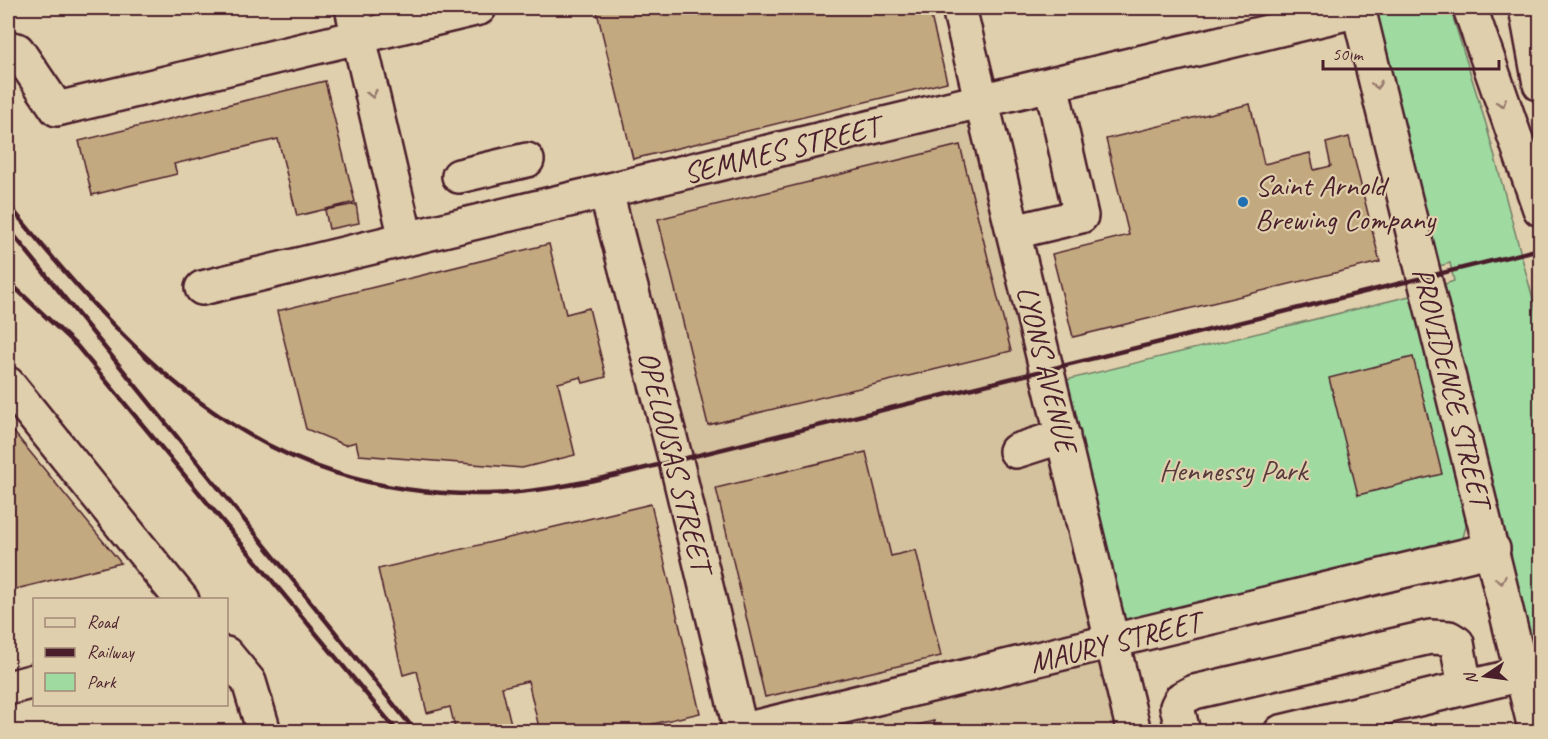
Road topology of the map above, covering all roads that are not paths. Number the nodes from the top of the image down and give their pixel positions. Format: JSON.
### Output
{"nodes":[{"id":1,"x":479,"y":8,"type":"edge"},
{"id":2,"x":959,"y":8,"type":"edge"},
{"id":3,"x":1470,"y":8,"type":"edge"},
{"id":4,"x":1526,"y":8,"type":"edge"},
{"id":5,"x":1359,"y":9,"type":"edge"},
{"id":6,"x":1307,"y":15,"type":"edge"},
{"id":7,"x":356,"y":22,"type":"edge"},
{"id":8,"x":8,"y":48,"type":"edge"},
{"id":9,"x":1052,"y":84,"type":"junction"},
{"id":10,"x":1540,"y":84,"type":"edge"},
{"id":11,"x":982,"y":101,"type":"junction"},
{"id":12,"x":527,"y":160,"type":"dead end"},
{"id":13,"x":459,"y":176,"type":"dead end"},
{"id":14,"x":606,"y":192,"type":"junction"},
{"id":15,"x":1540,"y":208,"type":"edge"},
{"id":16,"x":1014,"y":232,"type":"junction"},
{"id":17,"x":406,"y":239,"type":"junction"},
{"id":18,"x":202,"y":288,"type":"dead end"},
{"id":19,"x":8,"y":384,"type":"edge"},
{"id":20,"x":1063,"y":436,"type":"junction"},
{"id":21,"x":1016,"y":451,"type":"dead end"},
{"id":22,"x":1493,"y":549,"type":"junction"},
{"id":23,"x":180,"y":598,"type":"edge"},
{"id":24,"x":1113,"y":643,"type":"junction"},
{"id":25,"x":228,"y":656,"type":"edge"},
{"id":26,"x":1523,"y":674,"type":"junction"},
{"id":27,"x":33,"y":681,"type":"edge"},
{"id":28,"x":1465,"y":687,"type":"junction"},
{"id":29,"x":8,"y":688,"type":"edge"},
{"id":30,"x":739,"y":731,"type":"edge"},
{"id":31,"x":264,"y":732,"type":"edge"},
{"id":32,"x":1134,"y":732,"type":"edge"},
{"id":33,"x":1183,"y":732,"type":"edge"},
{"id":34,"x":1281,"y":732,"type":"edge"},
{"id":35,"x":1536,"y":732,"type":"edge"}],
"edges":[{"from":1,"to":7,"type":"main road"},
{"from":2,"to":11,"type":"main road","name":"LYONS AVENUE"},
{"from":3,"to":15,"type":"main road","one_way":true},
{"from":4,"to":10,"type":"main road"},
{"from":5,"to":6,"type":"main road","name":"SEMMES STREET"},
{"from":5,"to":22,"type":"main road","name":"PROVIDENCE STREET","one_way":true},
{"from":6,"to":9,"type":"main road","name":"SEMMES STREET"},
{"from":7,"to":8,"type":"main road"},
{"from":7,"to":17,"type":"main road","one_way":true},
{"from":9,"to":11,"type":"main road","name":"SEMMES STREET"},
{"from":9,"to":16,"type":"main road"},
{"from":11,"to":14,"type":"main road","name":"SEMMES STREET"},
{"from":11,"to":16,"type":"main road","name":"LYONS AVENUE"},
{"from":12,"to":13,"type":"main road"},
{"from":14,"to":17,"type":"main road","name":"SEMMES STREET"},
{"from":14,"to":30,"type":"main road","name":"OPELOUSAS STREET"},
{"from":16,"to":20,"type":"main road","name":"LYONS AVENUE"},
{"from":17,"to":18,"type":"main road","name":"SEMMES STREET"},
{"from":19,"to":23,"type":"main road"},
{"from":20,"to":21,"type":"main road"},
{"from":20,"to":24,"type":"main road","name":"LYONS AVENUE"},
{"from":22,"to":24,"type":"main road","name":"MAURY STREET"},
{"from":22,"to":26,"type":"main road","name":"PROVIDENCE STREET","one_way":true},
{"from":24,"to":30,"type":"main road","name":"MAURY STREET"},
{"from":24,"to":32,"type":"main road","name":"LYONS AVENUE"},
{"from":25,"to":31,"type":"main road"},
{"from":26,"to":28,"type":"main road"},
{"from":26,"to":35,"type":"main road","name":"PROVIDENCE STREET"},
{"from":27,"to":29,"type":"main road"},
{"from":28,"to":33,"type":"main road"},
{"from":28,"to":34,"type":"main road"}]}
